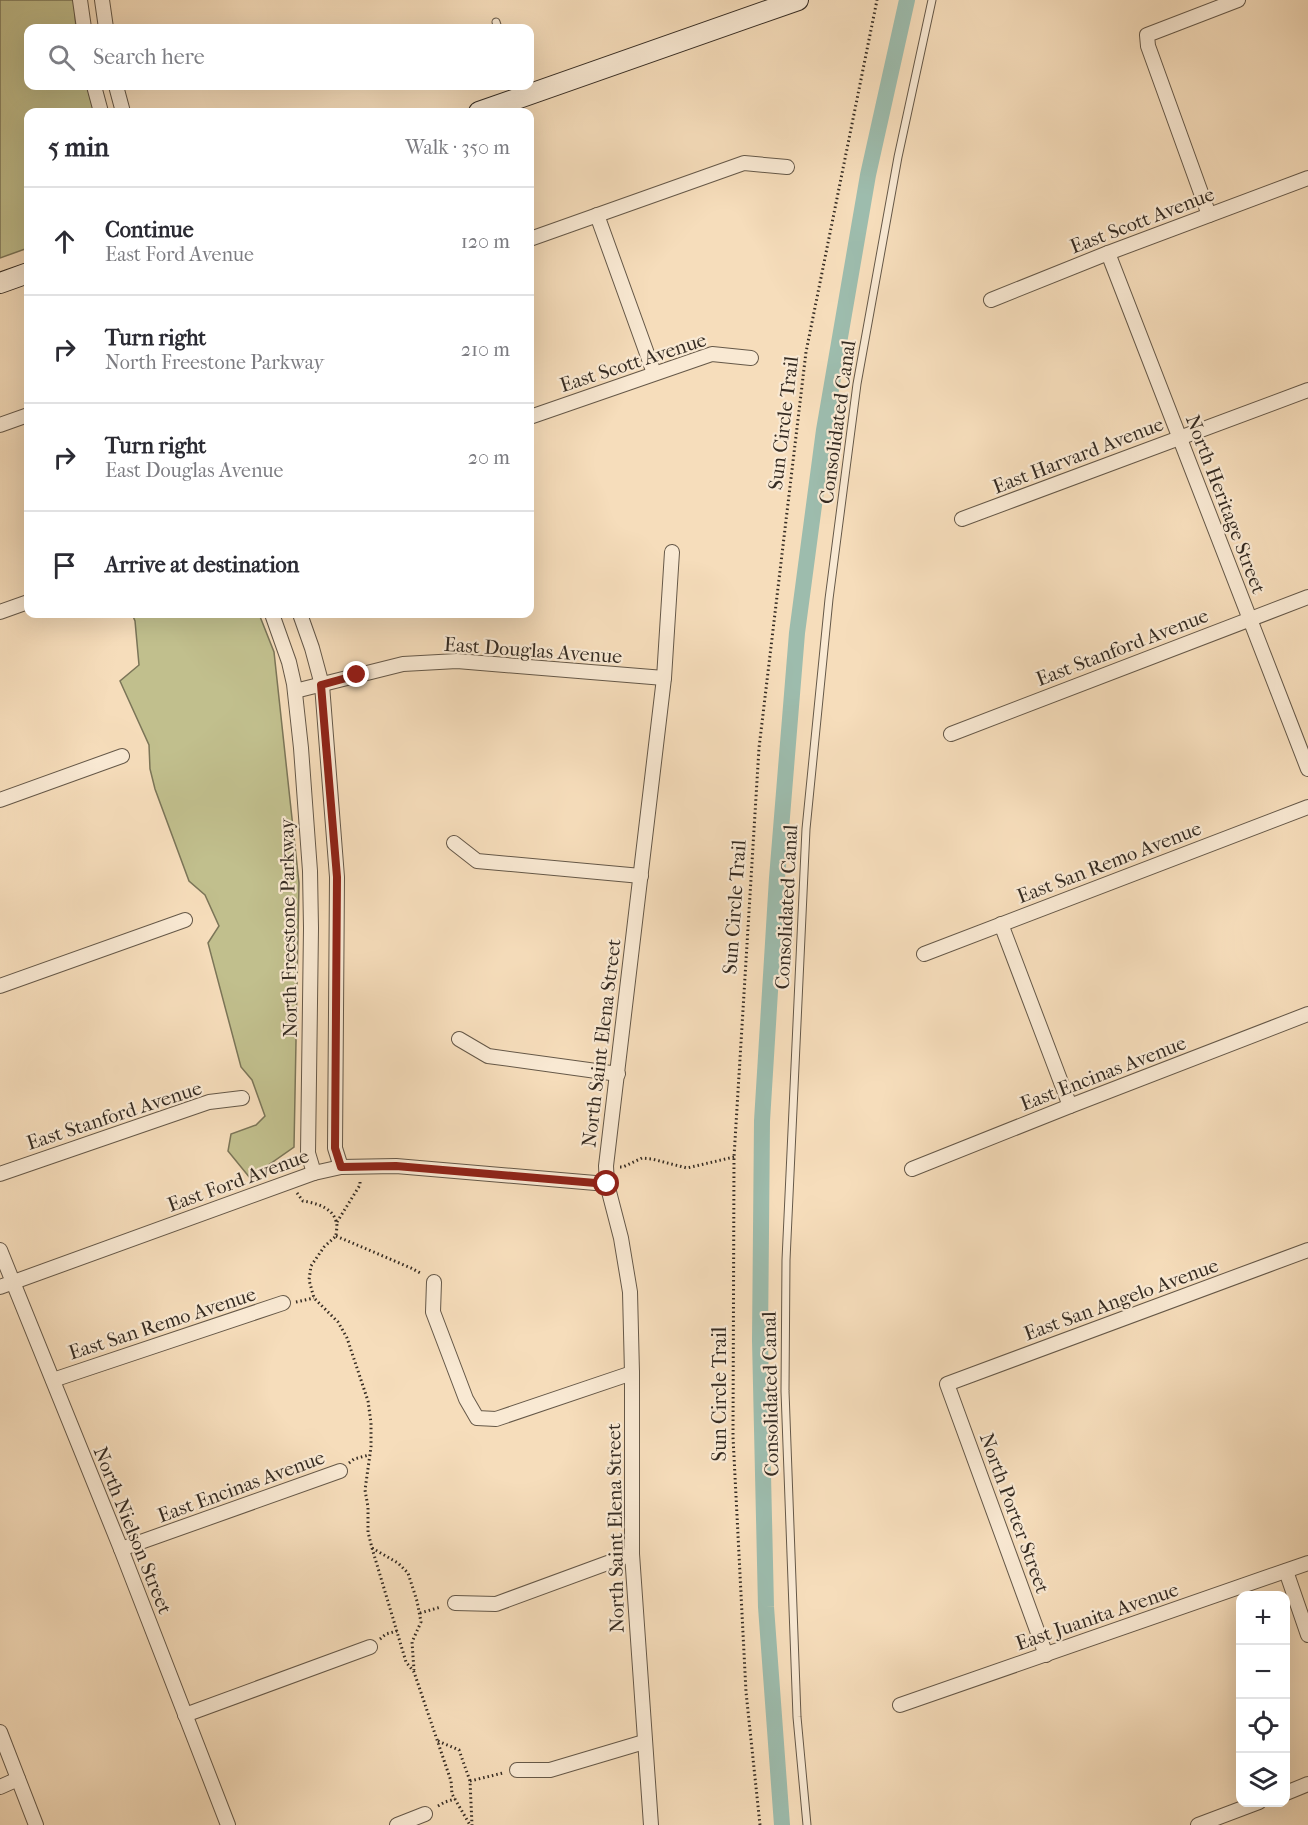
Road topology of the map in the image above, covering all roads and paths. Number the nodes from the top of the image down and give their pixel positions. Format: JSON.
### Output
{"nodes":[{"id":1,"x":80,"y":0,"type":"edge"},
{"id":2,"x":102,"y":0,"type":"edge"},
{"id":3,"x":798,"y":0,"type":"edge"},
{"id":4,"x":877,"y":0,"type":"edge"},
{"id":5,"x":932,"y":0,"type":"edge"},
{"id":6,"x":1238,"y":0,"type":"edge"},
{"id":7,"x":83,"y":24,"type":"edge"},
{"id":8,"x":105,"y":24,"type":"edge"},
{"id":9,"x":534,"y":87,"type":"edge"},
{"id":10,"x":95,"y":90,"type":"edge"},
{"id":11,"x":117,"y":90,"type":"edge"},
{"id":12,"x":521,"y":91,"type":"edge"},
{"id":13,"x":100,"y":108,"type":"edge"},
{"id":14,"x":122,"y":108,"type":"edge"},
{"id":15,"x":487,"y":108,"type":"edge"},
{"id":16,"x":787,"y":167,"type":"dead end"},
{"id":17,"x":1308,"y":178,"type":"edge"},
{"id":18,"x":597,"y":215,"type":"junction"},
{"id":19,"x":1209,"y":215,"type":"junction"},
{"id":20,"x":534,"y":238,"type":"edge"},
{"id":21,"x":1108,"y":254,"type":"junction"},
{"id":22,"x":24,"y":274,"type":"edge"},
{"id":23,"x":0,"y":283,"type":"edge"},
{"id":24,"x":991,"y":300,"type":"dead end"},
{"id":25,"x":750,"y":358,"type":"dead end"},
{"id":26,"x":654,"y":373,"type":"junction"},
{"id":27,"x":1308,"y":390,"type":"edge"},
{"id":28,"x":24,"y":416,"type":"edge"},
{"id":29,"x":534,"y":416,"type":"edge"},
{"id":30,"x":0,"y":425,"type":"edge"},
{"id":31,"x":1179,"y":438,"type":"junction"},
{"id":32,"x":962,"y":519,"type":"dead end"},
{"id":33,"x":672,"y":552,"type":"dead end"},
{"id":34,"x":1308,"y":597,"type":"edge"},
{"id":35,"x":24,"y":603,"type":"edge"},
{"id":36,"x":0,"y":612,"type":"edge"},
{"id":37,"x":273,"y":618,"type":"edge"},
{"id":38,"x":301,"y":618,"type":"edge"},
{"id":39,"x":1250,"y":619,"type":"junction"},
{"id":40,"x":664,"y":678,"type":"junction"},
{"id":41,"x":321,"y":685,"type":"junction"},
{"id":42,"x":295,"y":691,"type":"junction"},
{"id":43,"x":951,"y":734,"type":"dead end"},
{"id":44,"x":122,"y":756,"type":"dead end"},
{"id":45,"x":1308,"y":769,"type":"edge"},
{"id":46,"x":0,"y":800,"type":"edge"},
{"id":47,"x":1308,"y":807,"type":"edge"},
{"id":48,"x":454,"y":843,"type":"dead end"},
{"id":49,"x":641,"y":876,"type":"junction"},
{"id":50,"x":185,"y":920,"type":"dead end"},
{"id":51,"x":1001,"y":924,"type":"junction"},
{"id":52,"x":924,"y":954,"type":"dead end"},
{"id":53,"x":0,"y":986,"type":"edge"},
{"id":54,"x":1308,"y":1014,"type":"edge"},
{"id":55,"x":459,"y":1039,"type":"dead end"},
{"id":56,"x":618,"y":1074,"type":"junction"},
{"id":57,"x":243,"y":1098,"type":"dead end"},
{"id":58,"x":1070,"y":1106,"type":"junction"},
{"id":59,"x":734,"y":1157,"type":"junction"},
{"id":60,"x":359,"y":1166,"type":"junction"},
{"id":61,"x":606,"y":1166,"type":"junction"},
{"id":62,"x":341,"y":1167,"type":"junction"},
{"id":63,"x":912,"y":1169,"type":"dead end"},
{"id":64,"x":314,"y":1173,"type":"junction"},
{"id":65,"x":0,"y":1174,"type":"edge"},
{"id":66,"x":289,"y":1182,"type":"junction"},
{"id":67,"x":607,"y":1184,"type":"junction"},
{"id":68,"x":337,"y":1222,"type":"junction"},
{"id":69,"x":336,"y":1236,"type":"junction"},
{"id":70,"x":0,"y":1250,"type":"edge"},
{"id":71,"x":1308,"y":1250,"type":"edge"},
{"id":72,"x":434,"y":1282,"type":"joint"},
{"id":73,"x":6,"y":1285,"type":"edge"},
{"id":74,"x":314,"y":1298,"type":"junction"},
{"id":75,"x":284,"y":1303,"type":"joint"},
{"id":76,"x":632,"y":1373,"type":"junction"},
{"id":77,"x":53,"y":1380,"type":"junction"},
{"id":78,"x":947,"y":1384,"type":"joint"},
{"id":79,"x":369,"y":1455,"type":"junction"},
{"id":80,"x":340,"y":1471,"type":"joint"},
{"id":81,"x":372,"y":1548,"type":"junction"},
{"id":82,"x":121,"y":1549,"type":"junction"},
{"id":83,"x":632,"y":1554,"type":"junction"},
{"id":84,"x":1308,"y":1563,"type":"edge"},
{"id":85,"x":1286,"y":1571,"type":"junction"},
{"id":86,"x":455,"y":1603,"type":"joint"},
{"id":87,"x":420,"y":1613,"type":"junction"},
{"id":88,"x":397,"y":1630,"type":"junction"},
{"id":89,"x":1308,"y":1635,"type":"edge"},
{"id":90,"x":370,"y":1647,"type":"joint"},
{"id":91,"x":1046,"y":1655,"type":"junction"},
{"id":92,"x":414,"y":1672,"type":"junction"},
{"id":93,"x":900,"y":1705,"type":"dead end"},
{"id":94,"x":185,"y":1715,"type":"junction"},
{"id":95,"x":0,"y":1732,"type":"edge"},
{"id":96,"x":438,"y":1741,"type":"junction"},
{"id":97,"x":644,"y":1742,"type":"junction"},
{"id":98,"x":517,"y":1770,"type":"joint"},
{"id":99,"x":18,"y":1779,"type":"junction"},
{"id":100,"x":470,"y":1781,"type":"junction"},
{"id":101,"x":1308,"y":1784,"type":"edge"},
{"id":102,"x":0,"y":1787,"type":"edge"},
{"id":103,"x":1290,"y":1791,"type":"edge"},
{"id":104,"x":455,"y":1799,"type":"junction"},
{"id":105,"x":1248,"y":1807,"type":"edge"},
{"id":106,"x":425,"y":1814,"type":"joint"},
{"id":107,"x":36,"y":1825,"type":"edge"},
{"id":108,"x":228,"y":1825,"type":"edge"},
{"id":109,"x":397,"y":1825,"type":"edge"},
{"id":110,"x":471,"y":1825,"type":"edge"},
{"id":111,"x":651,"y":1825,"type":"edge"},
{"id":112,"x":760,"y":1825,"type":"edge"},
{"id":113,"x":807,"y":1825,"type":"edge"},
{"id":114,"x":1198,"y":1825,"type":"edge"}],
"edges":[{"from":1,"to":7,"type":"street"},
{"from":2,"to":8,"type":"street"},
{"from":3,"to":9,"type":"main road"},
{"from":4,"to":59,"type":"path","name":"Sun Circle Trail"},
{"from":5,"to":113,"type":"lane","name":"Consolidated Canal"},
{"from":6,"to":19,"type":"street"},
{"from":10,"to":13,"type":"street"},
{"from":11,"to":14,"type":"street"},
{"from":12,"to":15,"type":"main road"},
{"from":16,"to":18,"type":"street"},
{"from":17,"to":19,"type":"street","name":"East Scott Avenue"},
{"from":18,"to":20,"type":"street"},
{"from":18,"to":26,"type":"street"},
{"from":19,"to":21,"type":"street","name":"East Scott Avenue"},
{"from":21,"to":24,"type":"street","name":"East Scott Avenue"},
{"from":21,"to":31,"type":"street","name":"North Heritage Street"},
{"from":22,"to":23,"type":"main road"},
{"from":25,"to":26,"type":"street","name":"East Scott Avenue"},
{"from":26,"to":29,"type":"street","name":"East Scott Avenue"},
{"from":27,"to":31,"type":"street","name":"East Harvard Avenue"},
{"from":28,"to":30,"type":"street"},
{"from":31,"to":32,"type":"street","name":"East Harvard Avenue"},
{"from":31,"to":39,"type":"street","name":"North Heritage Street"},
{"from":33,"to":40,"type":"street","name":"North Saint Elena Street"},
{"from":34,"to":39,"type":"street","name":"East Stanford Avenue"},
{"from":35,"to":36,"type":"street"},
{"from":37,"to":42,"type":"street","name":"North Freestone Parkway"},
{"from":38,"to":41,"type":"street"},
{"from":39,"to":43,"type":"street","name":"East Stanford Avenue"},
{"from":39,"to":45,"type":"street","name":"North Heritage Street"},
{"from":40,"to":41,"type":"street","name":"East Douglas Avenue"},
{"from":40,"to":49,"type":"street","name":"North Saint Elena Street"},
{"from":41,"to":42,"type":"street","name":"East Douglas Avenue"},
{"from":41,"to":62,"type":"street"},
{"from":42,"to":64,"type":"street","name":"North Freestone Parkway"},
{"from":44,"to":46,"type":"street"},
{"from":47,"to":51,"type":"street","name":"East San Remo Avenue"},
{"from":48,"to":49,"type":"street"},
{"from":49,"to":56,"type":"street","name":"North Saint Elena Street"},
{"from":50,"to":53,"type":"street"},
{"from":51,"to":52,"type":"street","name":"East San Remo Avenue"},
{"from":51,"to":58,"type":"street"},
{"from":54,"to":58,"type":"street","name":"East Encinas Avenue"},
{"from":55,"to":56,"type":"street"},
{"from":56,"to":61,"type":"street","name":"North Saint Elena Street"},
{"from":57,"to":65,"type":"street","name":"East Stanford Avenue"},
{"from":58,"to":63,"type":"street","name":"East Encinas Avenue"},
{"from":59,"to":61,"type":"path"},
{"from":59,"to":112,"type":"path","name":"Sun Circle Trail"},
{"from":60,"to":62,"type":"street","name":"East Ford Avenue"},
{"from":60,"to":67,"type":"street","name":"East Ford Avenue"},
{"from":60,"to":68,"type":"path"},
{"from":61,"to":67,"type":"street","name":"North Saint Elena Street"},
{"from":62,"to":64,"type":"street","name":"East Ford Avenue"},
{"from":64,"to":66,"type":"street","name":"East Ford Avenue"},
{"from":66,"to":68,"type":"path"},
{"from":66,"to":73,"type":"street","name":"East Ford Avenue"},
{"from":67,"to":76,"type":"street","name":"North Saint Elena Street"},
{"from":68,"to":69,"type":"path"},
{"from":69,"to":72,"type":"path"},
{"from":69,"to":74,"type":"path"},
{"from":70,"to":73,"type":"street","name":"North Nielson Street"},
{"from":71,"to":78,"type":"street","name":"East San Angelo Avenue"},
{"from":72,"to":76,"type":"street"},
{"from":73,"to":77,"type":"street","name":"North Nielson Street"},
{"from":74,"to":75,"type":"path"},
{"from":74,"to":79,"type":"path"},
{"from":75,"to":77,"type":"street","name":"East San Remo Avenue"},
{"from":76,"to":83,"type":"street","name":"North Saint Elena Street"},
{"from":77,"to":82,"type":"street","name":"North Nielson Street"},
{"from":78,"to":91,"type":"street","name":"North Porter Street"},
{"from":79,"to":80,"type":"path"},
{"from":79,"to":81,"type":"path"},
{"from":80,"to":82,"type":"street","name":"East Encinas Avenue"},
{"from":81,"to":87,"type":"path"},
{"from":81,"to":88,"type":"path"},
{"from":82,"to":94,"type":"street","name":"North Nielson Street"},
{"from":83,"to":86,"type":"street"},
{"from":83,"to":97,"type":"street","name":"North Saint Elena Street"},
{"from":84,"to":85,"type":"street","name":"East Juanita Avenue"},
{"from":85,"to":89,"type":"street"},
{"from":85,"to":91,"type":"street","name":"East Juanita Avenue"},
{"from":86,"to":87,"type":"path"},
{"from":87,"to":92,"type":"path"},
{"from":88,"to":90,"type":"path"},
{"from":88,"to":92,"type":"path"},
{"from":90,"to":94,"type":"street"},
{"from":91,"to":93,"type":"street","name":"East Juanita Avenue"},
{"from":92,"to":96,"type":"path"},
{"from":94,"to":108,"type":"street","name":"North Nielson Street"},
{"from":95,"to":99,"type":"street"},
{"from":96,"to":100,"type":"path"},
{"from":96,"to":104,"type":"path"},
{"from":97,"to":98,"type":"street"},
{"from":97,"to":111,"type":"street","name":"North Saint Elena Street"},
{"from":98,"to":100,"type":"path"},
{"from":99,"to":102,"type":"street"},
{"from":99,"to":107,"type":"street"},
{"from":100,"to":110,"type":"path"},
{"from":101,"to":103,"type":"street"},
{"from":104,"to":106,"type":"path"},
{"from":104,"to":110,"type":"path"},
{"from":105,"to":114,"type":"street"},
{"from":106,"to":109,"type":"street"}]}
